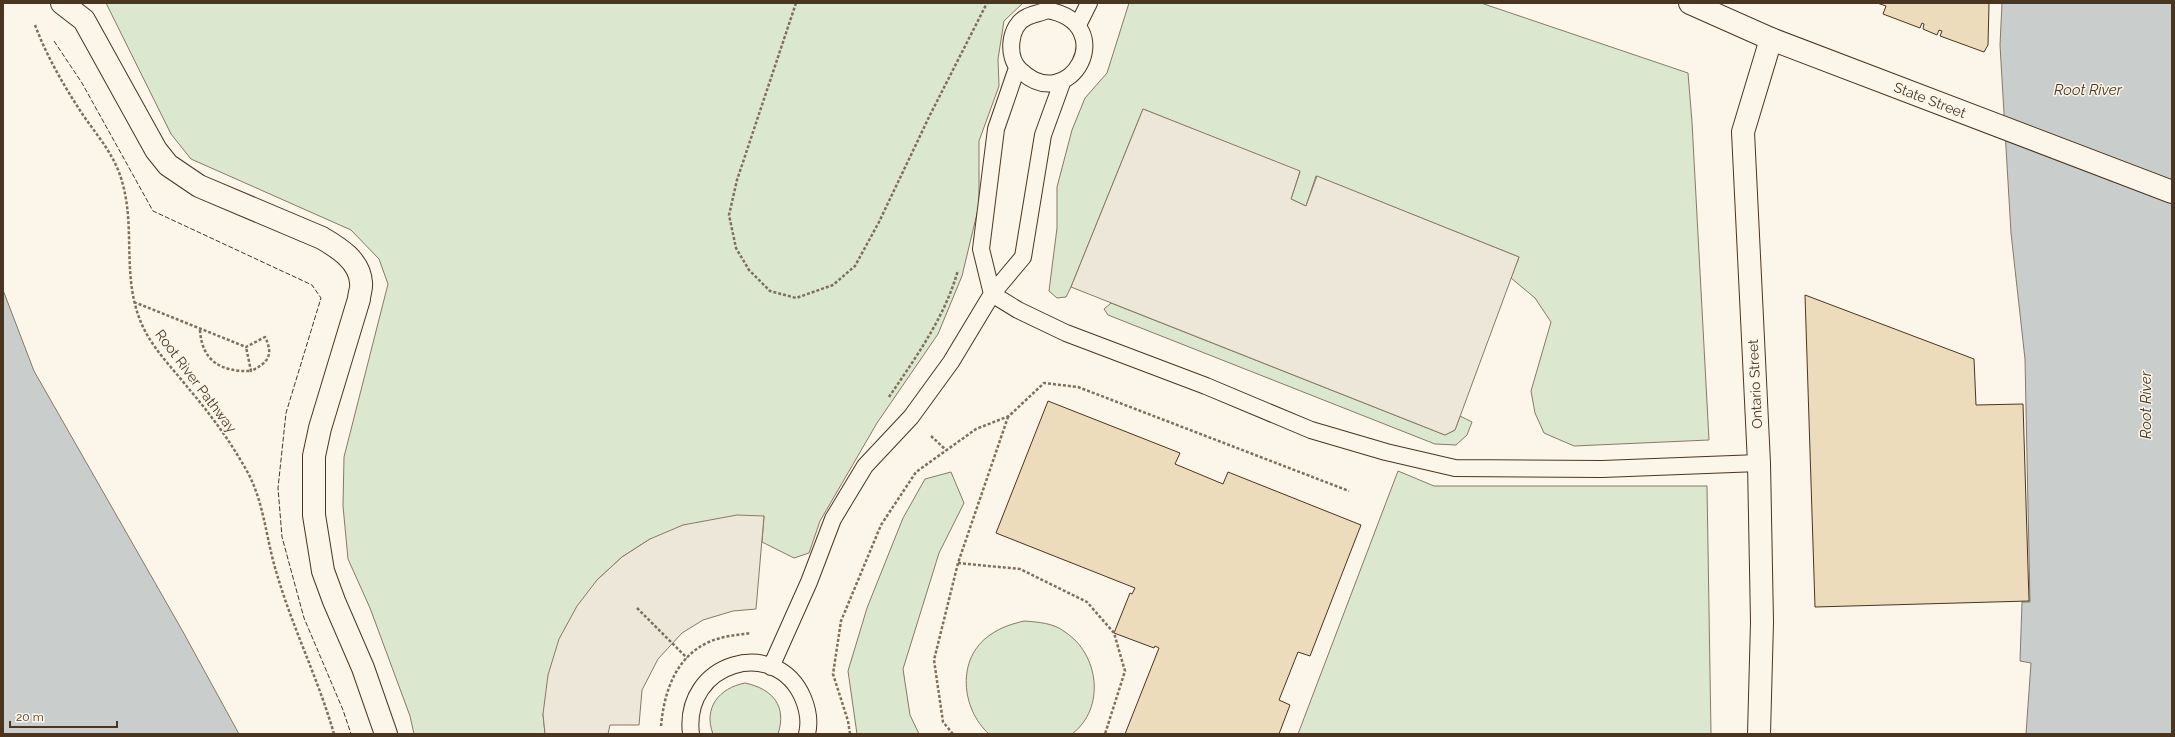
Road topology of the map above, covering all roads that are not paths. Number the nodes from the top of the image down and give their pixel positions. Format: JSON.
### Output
{"nodes":[{"id":1,"x":62,"y":3,"type":"edge"},
{"id":2,"x":1089,"y":3,"type":"edge"},
{"id":3,"x":1690,"y":3,"type":"edge"},
{"id":4,"x":1043,"y":8,"type":"edge"},
{"id":5,"x":1078,"y":25,"type":"junction"},
{"id":6,"x":1771,"y":39,"type":"junction"},
{"id":7,"x":1017,"y":68,"type":"junction"},
{"id":8,"x":1063,"y":80,"type":"junction"},
{"id":9,"x":2172,"y":192,"type":"edge"},
{"id":10,"x":992,"y":294,"type":"junction"},
{"id":11,"x":1759,"y":462,"type":"junction"},
{"id":12,"x":771,"y":667,"type":"junction"},
{"id":13,"x":386,"y":734,"type":"edge"},
{"id":14,"x":691,"y":734,"type":"edge"},
{"id":15,"x":807,"y":734,"type":"edge"},
{"id":16,"x":1759,"y":734,"type":"edge"}],
"edges":[{"from":1,"to":13,"type":"street"},
{"from":2,"to":5,"type":"lane"},
{"from":3,"to":6,"type":"street","name":"State Street"},
{"from":4,"to":5,"type":"lane"},
{"from":4,"to":7,"type":"lane"},
{"from":5,"to":8,"type":"lane"},
{"from":6,"to":9,"type":"street","name":"State Street"},
{"from":6,"to":11,"type":"street","name":"Ontario Street"},
{"from":7,"to":8,"type":"lane"},
{"from":7,"to":10,"type":"lane"},
{"from":8,"to":10,"type":"lane"},
{"from":10,"to":11,"type":"lane"},
{"from":10,"to":12,"type":"lane"},
{"from":11,"to":16,"type":"street","name":"Ontario Street"},
{"from":12,"to":14,"type":"lane"},
{"from":12,"to":15,"type":"lane"}]}
